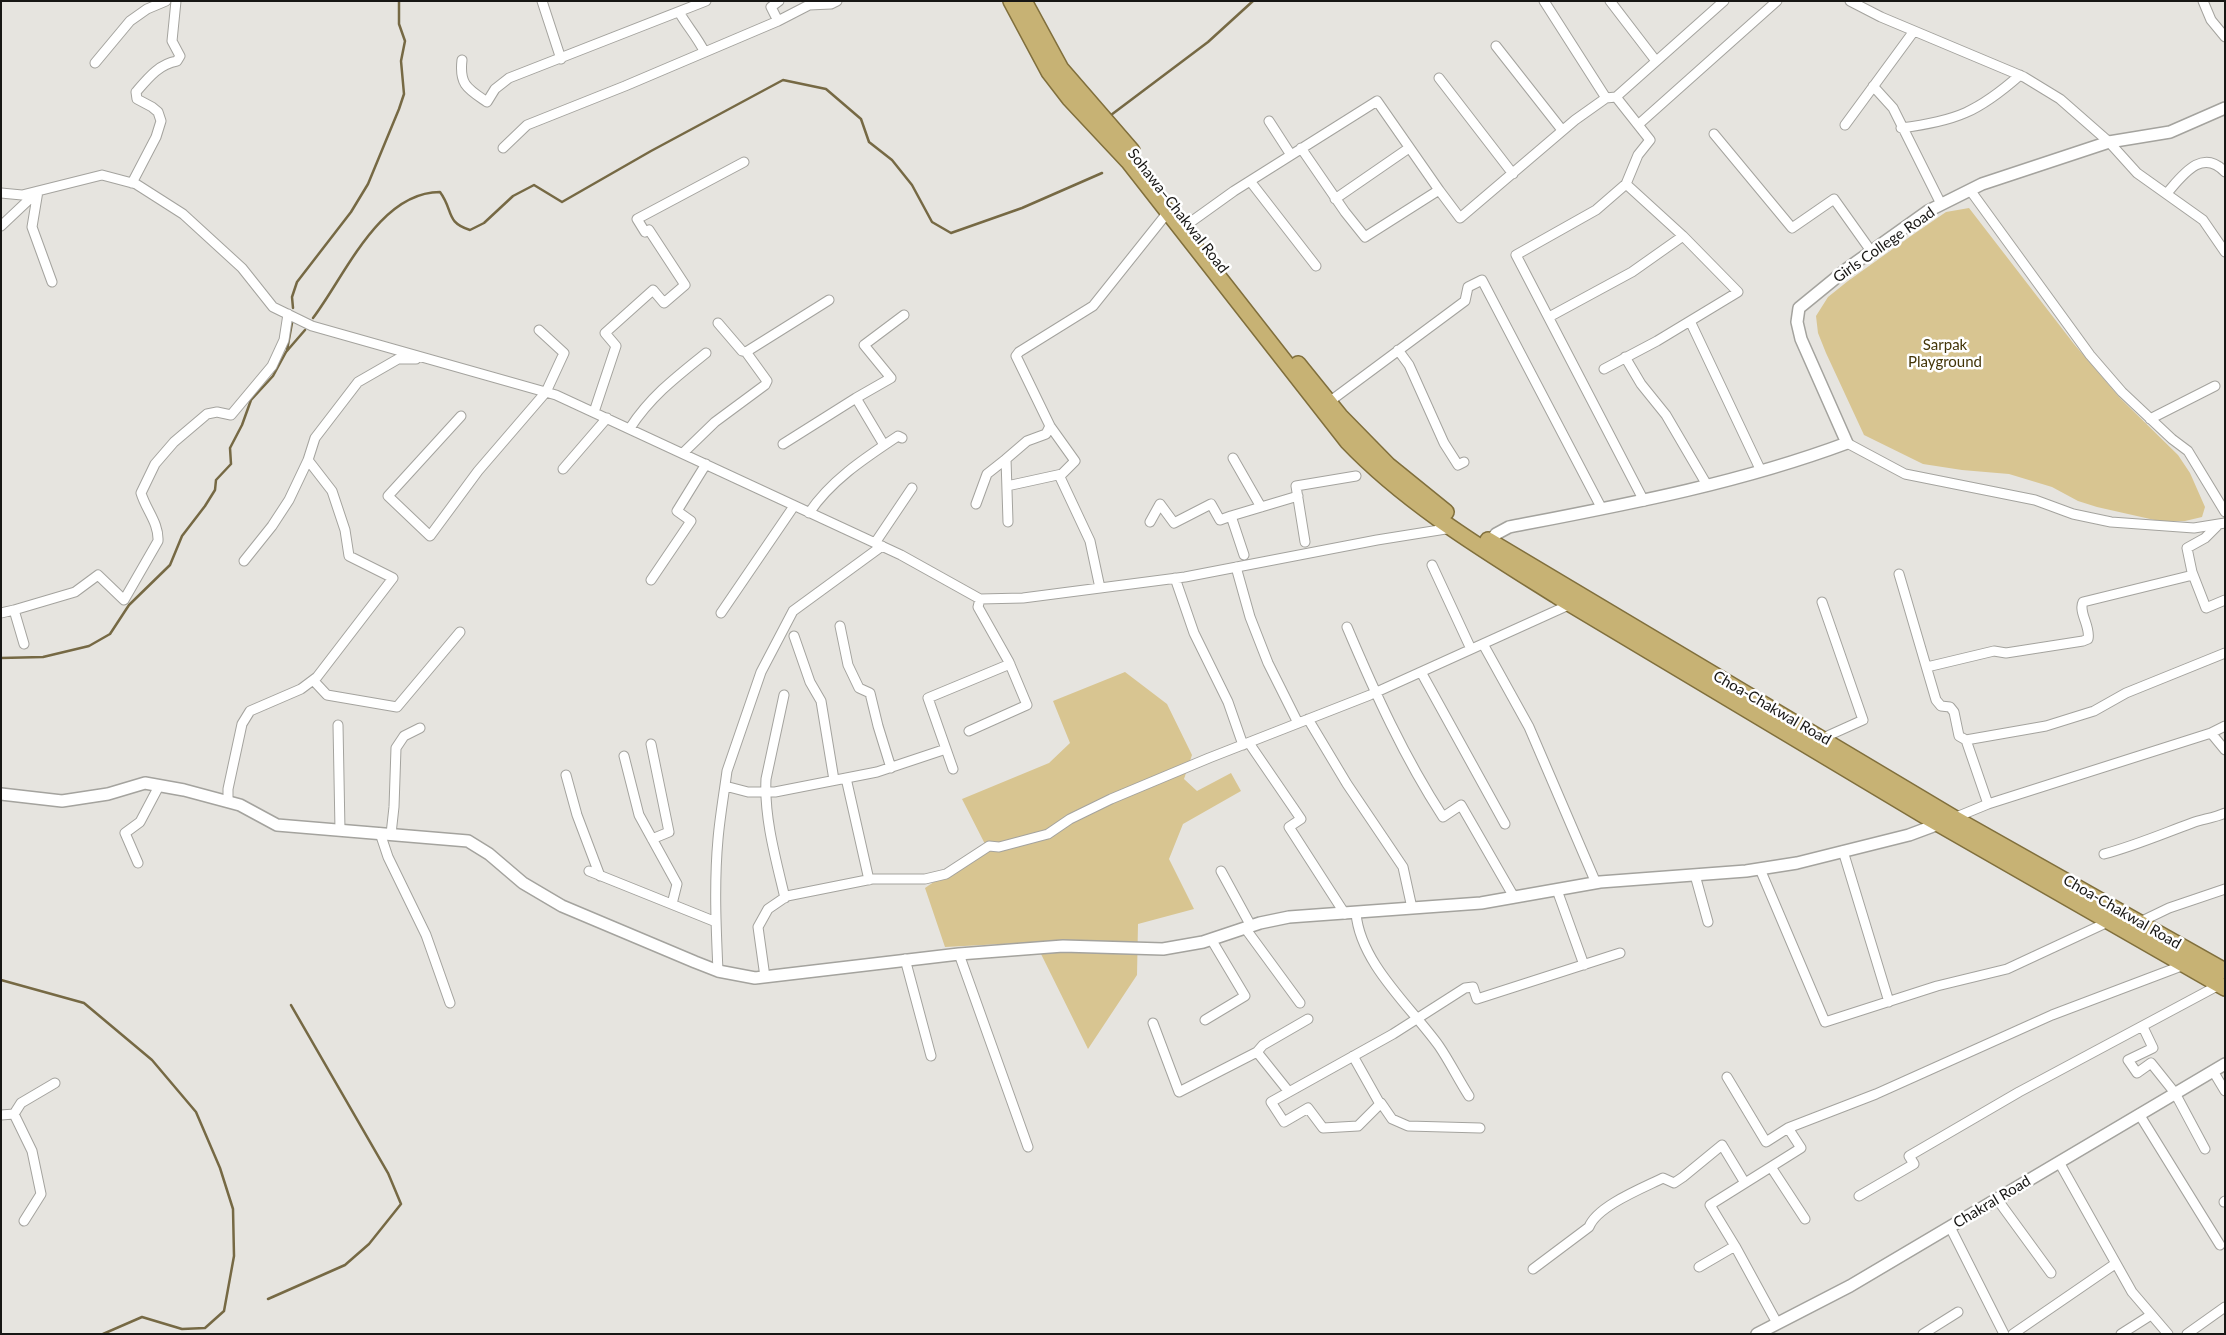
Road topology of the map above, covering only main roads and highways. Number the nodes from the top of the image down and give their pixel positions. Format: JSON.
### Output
{"nodes":[{"id":1,"x":1011,"y":1,"type":"edge"},
{"id":2,"x":1024,"y":1,"type":"edge"},
{"id":3,"x":1340,"y":416,"type":"joint"},
{"id":4,"x":1488,"y":545,"type":"junction"},
{"id":5,"x":2223,"y":981,"type":"edge"}],
"edges":[{"from":1,"to":4,"type":"highway"},
{"from":2,"to":3,"type":"highway","name":"Sohawa–Chakwal Road"},
{"from":3,"to":4,"type":"highway","name":"Choa-Chakwal Road"},
{"from":4,"to":5,"type":"highway","name":"Choa-Chakwal Road"},
{"from":4,"to":5,"type":"highway"}]}
